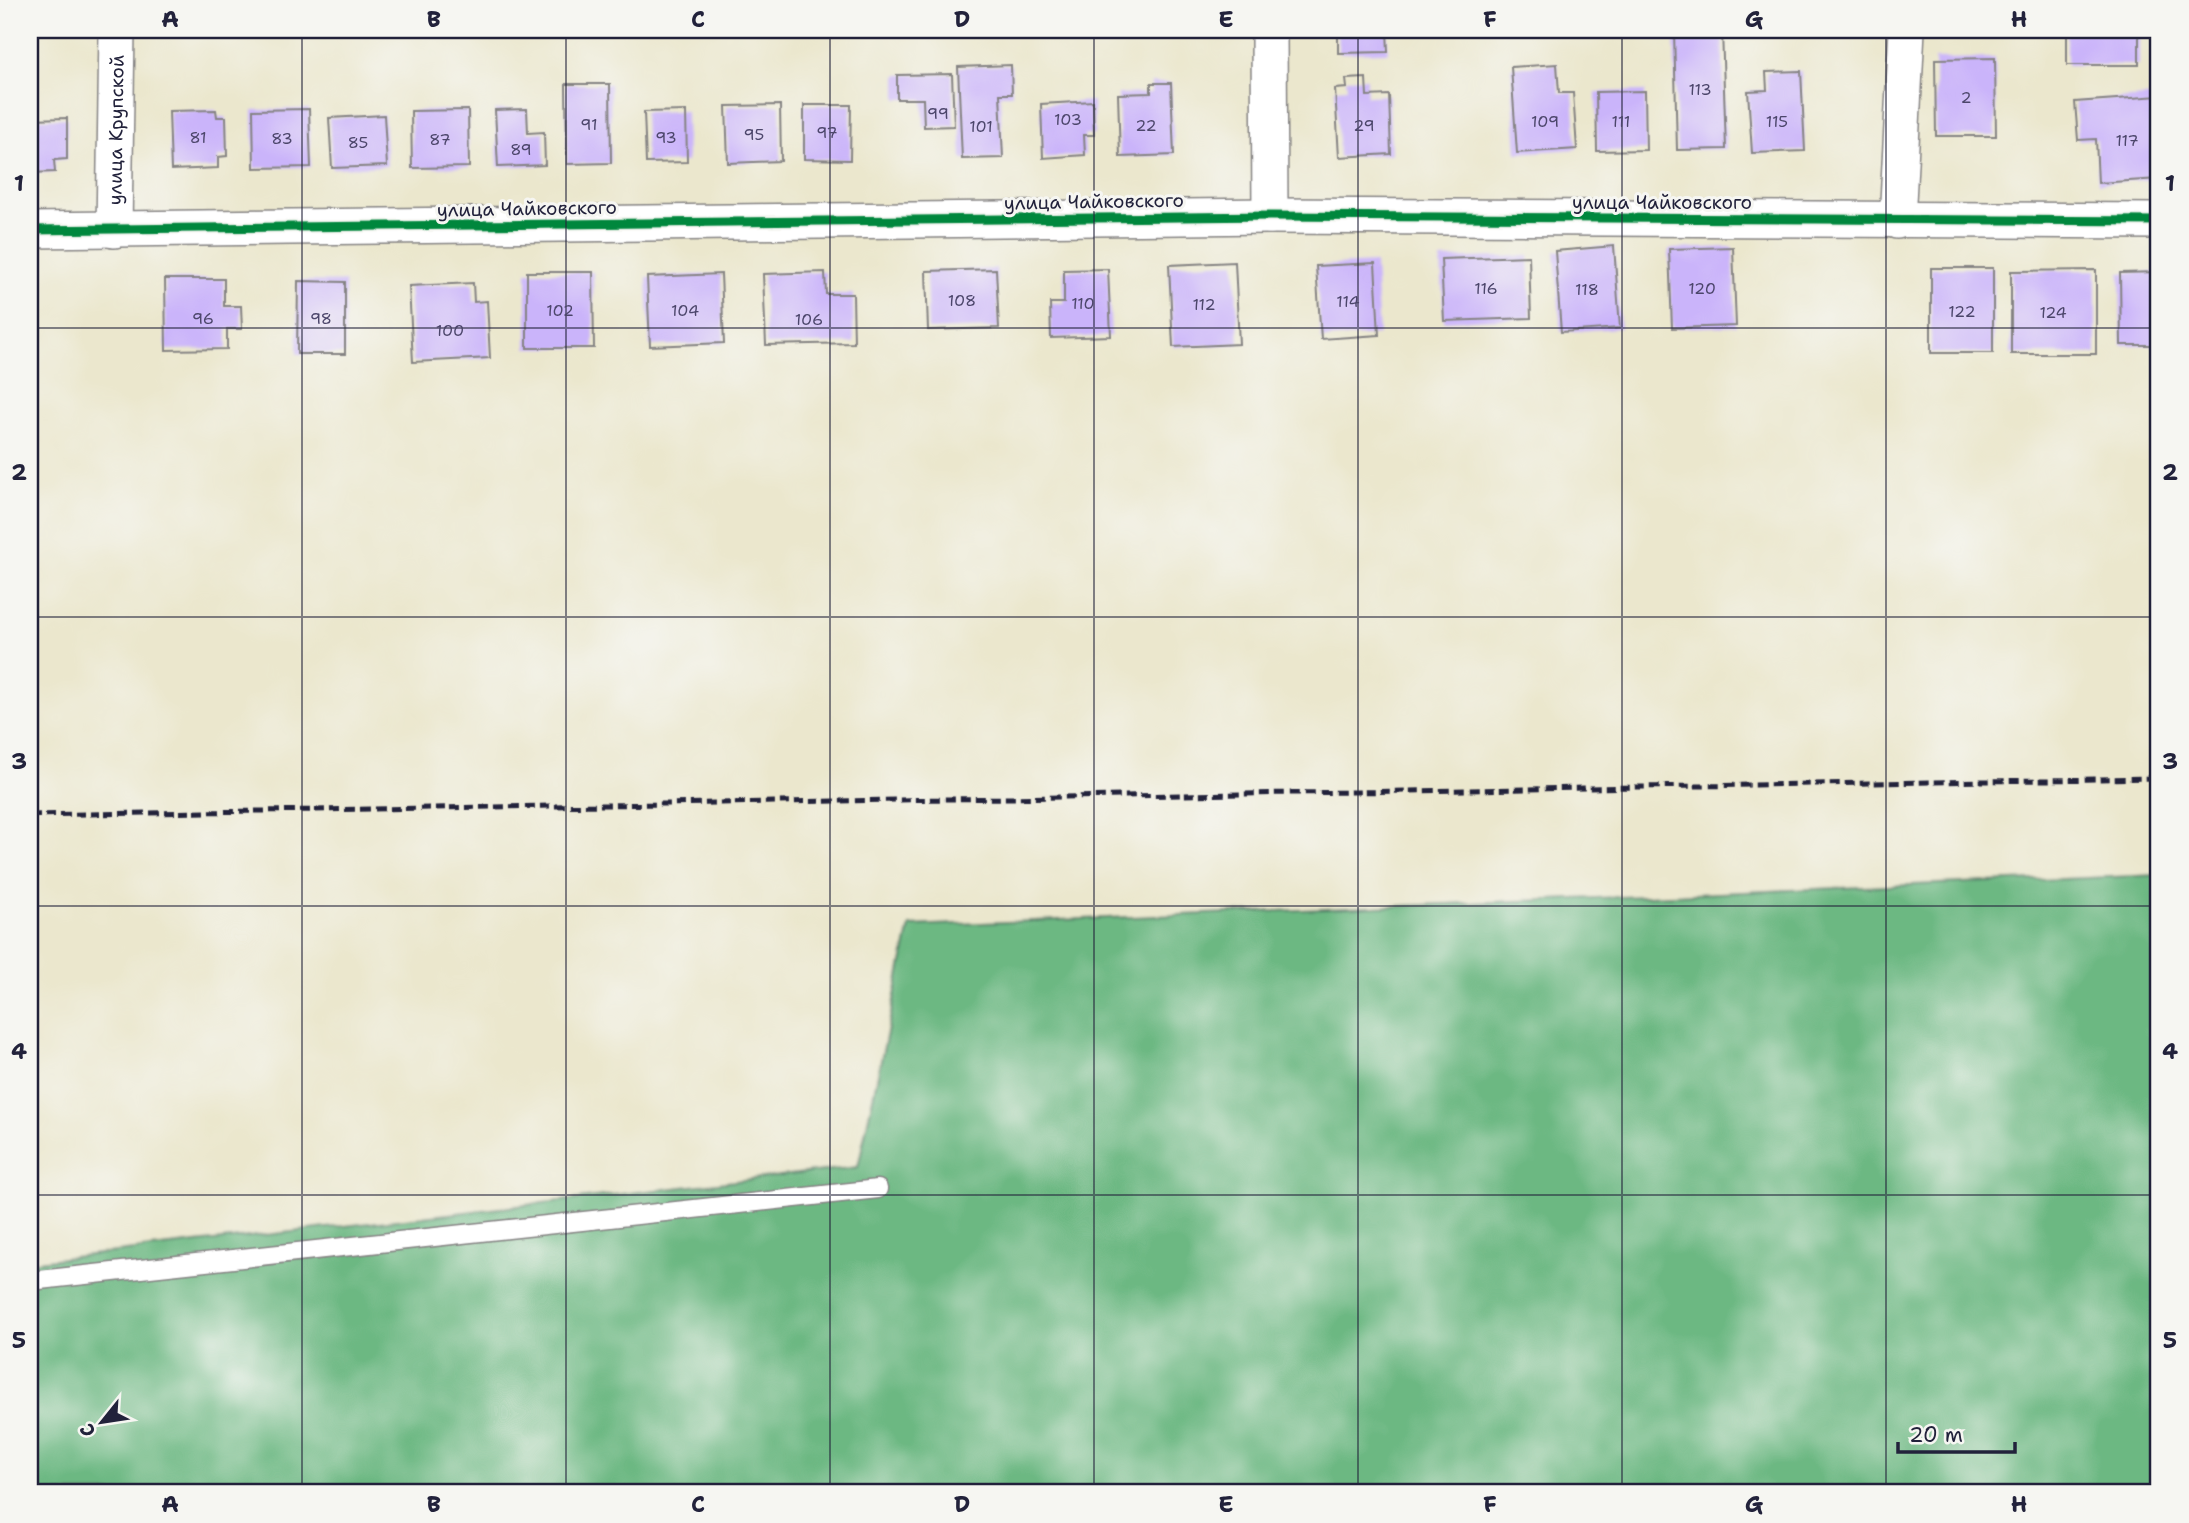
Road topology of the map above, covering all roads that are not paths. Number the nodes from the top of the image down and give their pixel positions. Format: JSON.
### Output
{"nodes":[{"id":1,"x":117,"y":30,"type":"edge"},
{"id":2,"x":1269,"y":30,"type":"edge"},
{"id":3,"x":1907,"y":30,"type":"edge"},
{"id":4,"x":1270,"y":216,"type":"junction"},
{"id":5,"x":1896,"y":220,"type":"junction"},
{"id":6,"x":2159,"y":221,"type":"edge"},
{"id":7,"x":30,"y":230,"type":"edge"},
{"id":8,"x":114,"y":230,"type":"junction"},
{"id":9,"x":878,"y":1189,"type":"dead end"},
{"id":10,"x":30,"y":1281,"type":"edge"}],
"edges":[{"from":1,"to":8,"type":"street","name":"улица Крупской"},
{"from":2,"to":4,"type":"street"},
{"from":3,"to":5,"type":"street"},
{"from":4,"to":5,"type":"street","name":"улица Чайковского"},
{"from":4,"to":8,"type":"street","name":"улица Чайковского"},
{"from":5,"to":6,"type":"street","name":"улица Чайковского"},
{"from":7,"to":8,"type":"street","name":"улица Чайковского"},
{"from":9,"to":10,"type":"lane"}]}
